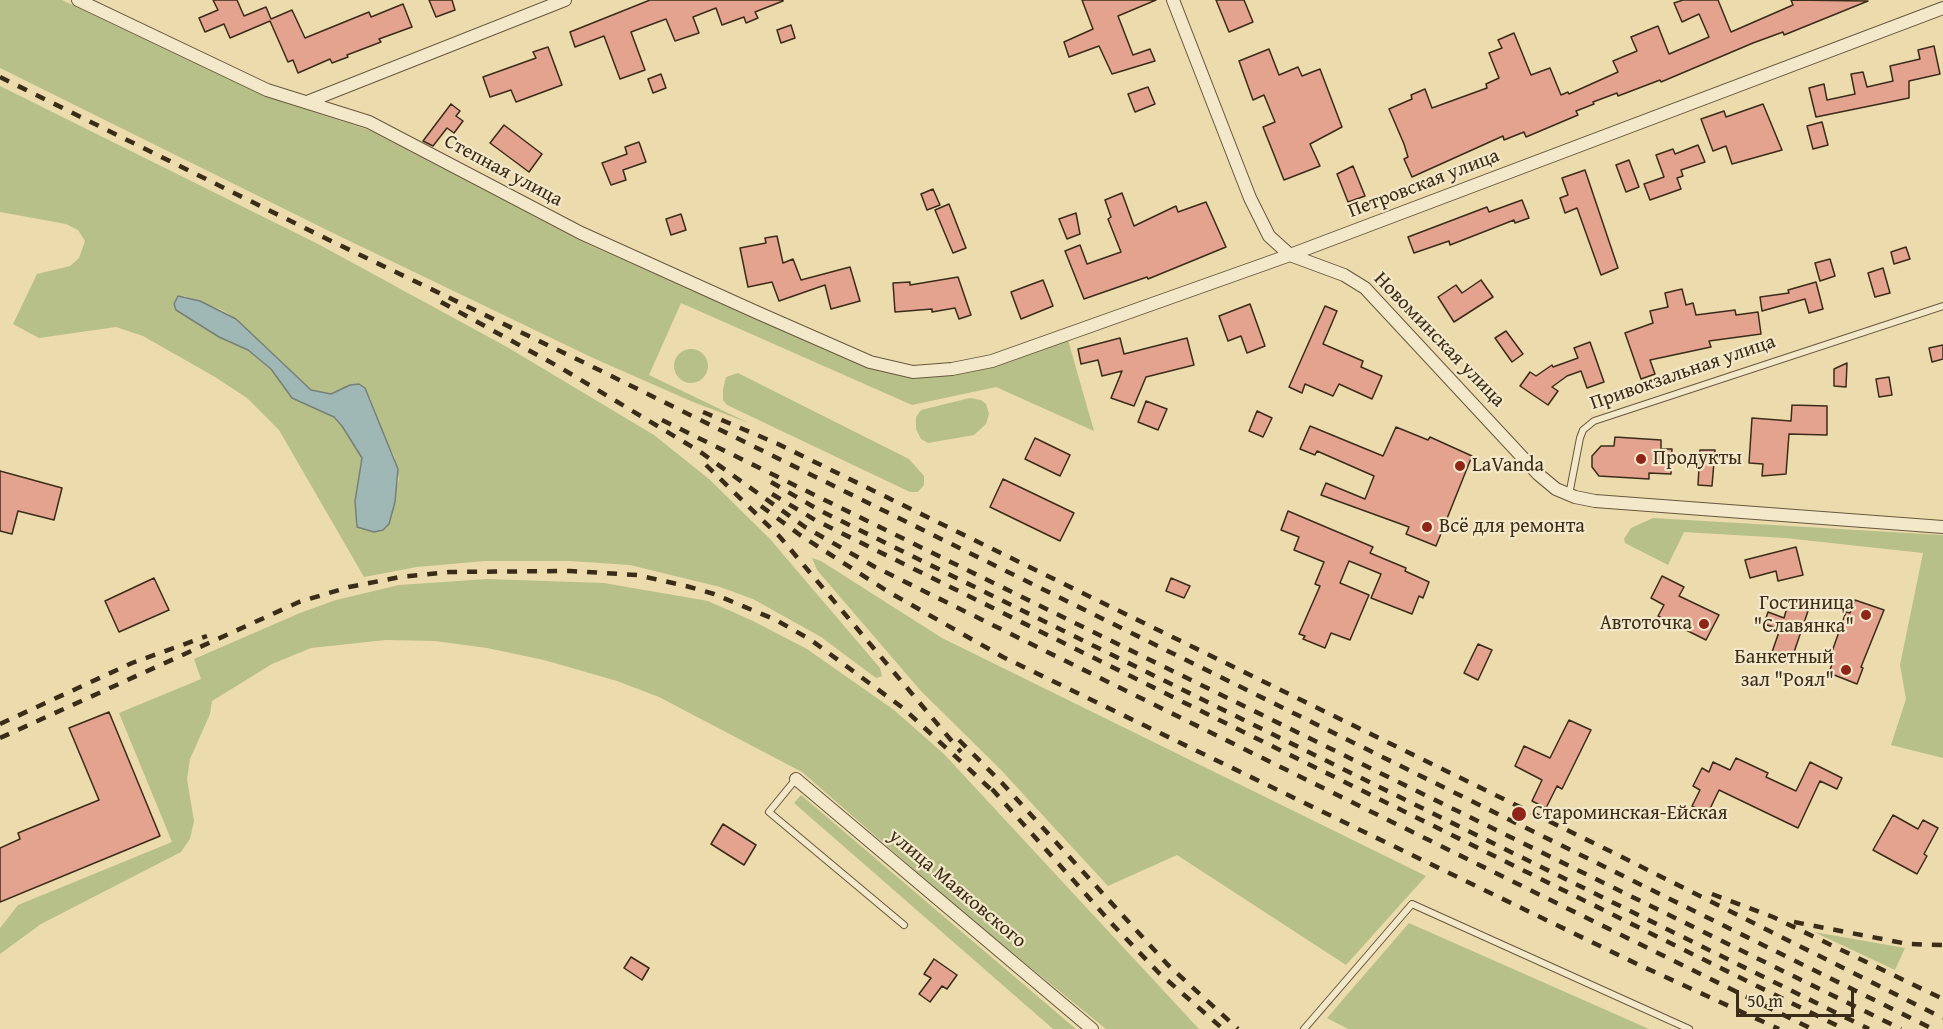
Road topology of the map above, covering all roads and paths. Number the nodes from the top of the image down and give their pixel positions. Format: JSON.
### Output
{"nodes":[{"id":1,"x":78,"y":0,"type":"edge"},
{"id":2,"x":565,"y":0,"type":"edge"},
{"id":3,"x":1173,"y":0,"type":"edge"},
{"id":4,"x":1943,"y":8,"type":"edge"},
{"id":5,"x":307,"y":102,"type":"junction"},
{"id":6,"x":1290,"y":255,"type":"junction"},
{"id":7,"x":1943,"y":306,"type":"edge"},
{"id":8,"x":913,"y":372,"type":"joint"},
{"id":9,"x":1569,"y":495,"type":"junction"},
{"id":10,"x":1943,"y":527,"type":"edge"},
{"id":11,"x":796,"y":779,"type":"joint"},
{"id":12,"x":904,"y":925,"type":"dead end"},
{"id":13,"x":1092,"y":1029,"type":"edge"},
{"id":14,"x":1304,"y":1029,"type":"edge"},
{"id":15,"x":1689,"y":1029,"type":"edge"}],
"edges":[{"from":1,"to":5,"type":"street","name":"Степная улица"},
{"from":2,"to":5,"type":"street"},
{"from":3,"to":6,"type":"street","name":"Новоминская улица"},
{"from":4,"to":6,"type":"street","name":"Петровская улица"},
{"from":5,"to":8,"type":"street","name":"Степная улица"},
{"from":6,"to":8,"type":"street","name":"Петровская улица"},
{"from":6,"to":9,"type":"street","name":"Новоминская улица"},
{"from":7,"to":9,"type":"lane","name":"Привокзальная улица"},
{"from":9,"to":10,"type":"street"},
{"from":11,"to":12,"type":"lane"},
{"from":11,"to":13,"type":"street","name":"улица Маяковского"},
{"from":14,"to":15,"type":"lane"}]}
